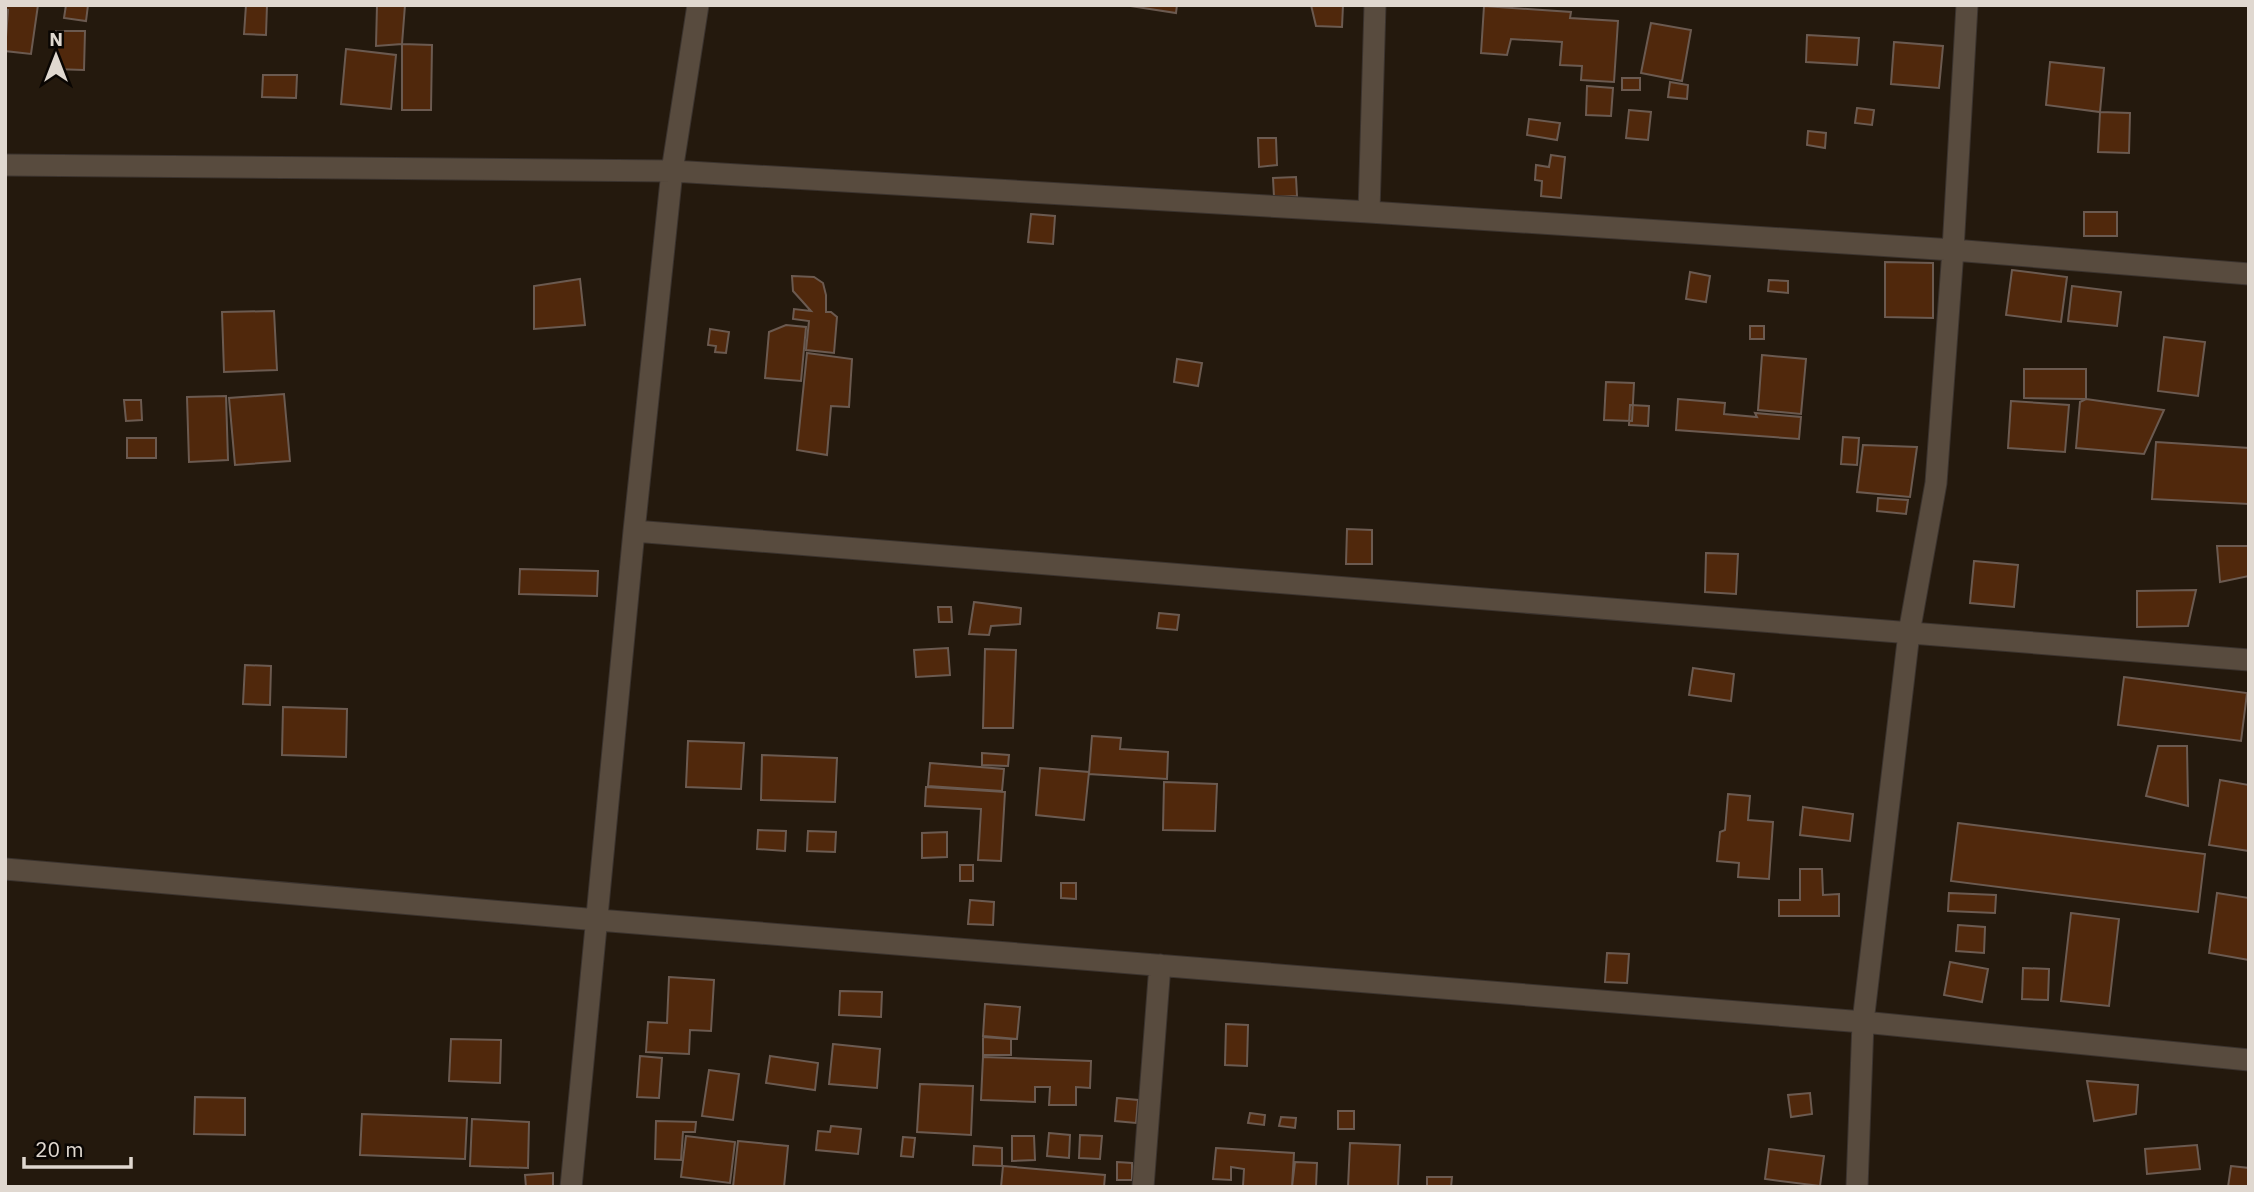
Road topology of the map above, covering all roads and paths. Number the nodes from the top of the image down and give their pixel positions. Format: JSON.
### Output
{"nodes":[{"id":1,"x":698,"y":5,"type":"edge"},
{"id":2,"x":1375,"y":5,"type":"edge"},
{"id":3,"x":1967,"y":5,"type":"edge"},
{"id":4,"x":5,"y":165,"type":"edge"},
{"id":5,"x":672,"y":171,"type":"junction"},
{"id":6,"x":1369,"y":212,"type":"junction"},
{"id":7,"x":1953,"y":250,"type":"junction"},
{"id":8,"x":2249,"y":274,"type":"edge"},
{"id":9,"x":634,"y":531,"type":"junction"},
{"id":10,"x":1909,"y":633,"type":"junction"},
{"id":11,"x":2249,"y":660,"type":"edge"},
{"id":12,"x":5,"y":869,"type":"edge"},
{"id":13,"x":598,"y":920,"type":"junction"},
{"id":14,"x":1160,"y":965,"type":"junction"},
{"id":15,"x":1863,"y":1022,"type":"junction"},
{"id":16,"x":2249,"y":1060,"type":"edge"},
{"id":17,"x":571,"y":1187,"type":"edge"},
{"id":18,"x":1143,"y":1187,"type":"edge"},
{"id":19,"x":1857,"y":1187,"type":"edge"}],
"edges":[{"from":1,"to":5,"type":"street"},
{"from":2,"to":6,"type":"street"},
{"from":3,"to":7,"type":"street"},
{"from":4,"to":5,"type":"street"},
{"from":5,"to":6,"type":"street"},
{"from":5,"to":9,"type":"street"},
{"from":6,"to":7,"type":"street"},
{"from":7,"to":8,"type":"street"},
{"from":7,"to":10,"type":"street"},
{"from":9,"to":10,"type":"street"},
{"from":9,"to":13,"type":"street"},
{"from":10,"to":11,"type":"street"},
{"from":10,"to":15,"type":"street"},
{"from":12,"to":13,"type":"street"},
{"from":13,"to":14,"type":"street"},
{"from":13,"to":17,"type":"street"},
{"from":14,"to":15,"type":"street"},
{"from":14,"to":18,"type":"street"},
{"from":15,"to":16,"type":"street"},
{"from":15,"to":19,"type":"street"}]}
